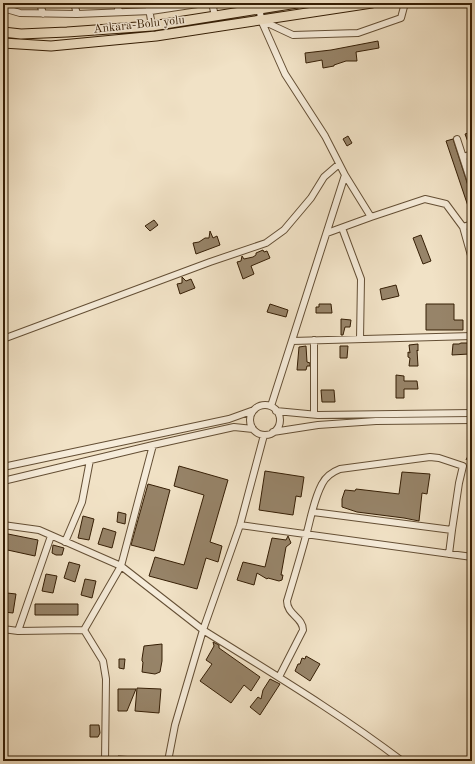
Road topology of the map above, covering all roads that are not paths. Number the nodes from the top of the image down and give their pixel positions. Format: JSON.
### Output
{"nodes":[{"id":1,"x":40,"y":3,"type":"edge"},
{"id":2,"x":74,"y":3,"type":"edge"},
{"id":3,"x":117,"y":3,"type":"edge"},
{"id":4,"x":148,"y":3,"type":"edge"},
{"id":5,"x":204,"y":3,"type":"edge"},
{"id":6,"x":212,"y":3,"type":"edge"},
{"id":7,"x":297,"y":3,"type":"edge"},
{"id":8,"x":372,"y":3,"type":"edge"},
{"id":9,"x":405,"y":3,"type":"edge"},
{"id":10,"x":179,"y":5,"type":"edge"},
{"id":11,"x":259,"y":6,"type":"edge"},
{"id":12,"x":3,"y":8,"type":"edge"},
{"id":13,"x":151,"y":11,"type":"junction"},
{"id":14,"x":119,"y":12,"type":"junction"},
{"id":15,"x":43,"y":14,"type":"junction"},
{"id":16,"x":77,"y":14,"type":"junction"},
{"id":17,"x":215,"y":16,"type":"junction"},
{"id":18,"x":261,"y":20,"type":"junction"},
{"id":19,"x":3,"y":26,"type":"edge"},
{"id":20,"x":152,"y":26,"type":"junction"},
{"id":21,"x":3,"y":32,"type":"edge"},
{"id":22,"x":42,"y":33,"type":"junction"},
{"id":23,"x":3,"y":43,"type":"edge"},
{"id":24,"x":457,"y":139,"type":"dead end"},
{"id":25,"x":472,"y":154,"type":"edge"},
{"id":26,"x":463,"y":157,"type":"junction"},
{"id":27,"x":340,"y":164,"type":"junction"},
{"id":28,"x":345,"y":175,"type":"junction"},
{"id":29,"x":472,"y":185,"type":"edge"},
{"id":30,"x":371,"y":217,"type":"junction"},
{"id":31,"x":472,"y":224,"type":"edge"},
{"id":32,"x":463,"y":227,"type":"junction"},
{"id":33,"x":342,"y":228,"type":"junction"},
{"id":34,"x":326,"y":234,"type":"junction"},
{"id":35,"x":472,"y":259,"type":"edge"},
{"id":36,"x":472,"y":336,"type":"edge"},
{"id":37,"x":3,"y":339,"type":"edge"},
{"id":38,"x":360,"y":339,"type":"junction"},
{"id":39,"x":314,"y":340,"type":"junction"},
{"id":40,"x":292,"y":341,"type":"junction"},
{"id":41,"x":274,"y":408,"type":"junction"},
{"id":42,"x":254,"y":410,"type":"junction"},
{"id":43,"x":472,"y":412,"type":"edge"},
{"id":44,"x":314,"y":414,"type":"junction"},
{"id":45,"x":472,"y":420,"type":"edge"},
{"id":46,"x":253,"y":428,"type":"junction"},
{"id":47,"x":273,"y":432,"type":"junction"},
{"id":48,"x":264,"y":435,"type":"junction"},
{"id":49,"x":153,"y":445,"type":"junction"},
{"id":50,"x":90,"y":460,"type":"junction"},
{"id":51,"x":3,"y":467,"type":"edge"},
{"id":52,"x":3,"y":481,"type":"edge"},
{"id":53,"x":313,"y":512,"type":"junction"},
{"id":54,"x":3,"y":525,"type":"edge"},
{"id":55,"x":240,"y":525,"type":"junction"},
{"id":56,"x":452,"y":530,"type":"junction"},
{"id":57,"x":307,"y":534,"type":"junction"},
{"id":58,"x":51,"y":536,"type":"junction"},
{"id":59,"x":65,"y":542,"type":"junction"},
{"id":60,"x":449,"y":554,"type":"junction"},
{"id":61,"x":472,"y":557,"type":"edge"},
{"id":62,"x":121,"y":566,"type":"junction"},
{"id":63,"x":3,"y":629,"type":"edge"},
{"id":64,"x":18,"y":630,"type":"junction"},
{"id":65,"x":84,"y":630,"type":"junction"},
{"id":66,"x":203,"y":630,"type":"junction"},
{"id":67,"x":278,"y":677,"type":"junction"},
{"id":68,"x":105,"y":761,"type":"edge"},
{"id":69,"x":168,"y":761,"type":"edge"},
{"id":70,"x":402,"y":761,"type":"edge"}],
"edges":[{"from":1,"to":15,"type":"street"},
{"from":2,"to":16,"type":"street"},
{"from":3,"to":14,"type":"street"},
{"from":4,"to":13,"type":"street"},
{"from":5,"to":10,"type":"street"},
{"from":6,"to":17,"type":"street"},
{"from":7,"to":11,"type":"highway","name":"Ankara-Bolu yolu"},
{"from":8,"to":18,"type":"highway","name":"Ankara-Bolu yolu"},
{"from":9,"to":18,"type":"street"},
{"from":10,"to":13,"type":"street"},
{"from":11,"to":17,"type":"highway","name":"Ankara-Bolu yolu"},
{"from":11,"to":18,"type":"street"},
{"from":12,"to":15,"type":"street"},
{"from":13,"to":14,"type":"street"},
{"from":13,"to":20,"type":"street"},
{"from":14,"to":16,"type":"street"},
{"from":15,"to":16,"type":"street"},
{"from":17,"to":20,"type":"highway","name":"Ankara-Bolu yolu"},
{"from":18,"to":23,"type":"highway","name":"Ankara-Bolu yolu"},
{"from":18,"to":27,"type":"street"},
{"from":19,"to":22,"type":"highway"},
{"from":20,"to":22,"type":"highway","name":"Ankara-Bolu yolu"},
{"from":21,"to":22,"type":"highway","name":"Ankara-Bolu yolu"},
{"from":24,"to":26,"type":"street"},
{"from":25,"to":26,"type":"street"},
{"from":26,"to":29,"type":"street"},
{"from":27,"to":28,"type":"street"},
{"from":27,"to":37,"type":"street"},
{"from":28,"to":30,"type":"street"},
{"from":28,"to":34,"type":"street"},
{"from":30,"to":32,"type":"street"},
{"from":30,"to":33,"type":"street"},
{"from":31,"to":32,"type":"street"},
{"from":32,"to":35,"type":"street"},
{"from":33,"to":34,"type":"street"},
{"from":33,"to":38,"type":"street"},
{"from":34,"to":40,"type":"street"},
{"from":36,"to":38,"type":"street"},
{"from":38,"to":39,"type":"street"},
{"from":39,"to":40,"type":"street"},
{"from":39,"to":44,"type":"street"},
{"from":40,"to":41,"type":"street"},
{"from":41,"to":42,"type":"street"},
{"from":41,"to":44,"type":"street"},
{"from":41,"to":47,"type":"street"},
{"from":42,"to":46,"type":"street"},
{"from":42,"to":51,"type":"street"},
{"from":43,"to":44,"type":"street"},
{"from":45,"to":47,"type":"street"},
{"from":46,"to":48,"type":"street"},
{"from":46,"to":49,"type":"street"},
{"from":47,"to":48,"type":"street"},
{"from":48,"to":55,"type":"street"},
{"from":49,"to":50,"type":"street"},
{"from":49,"to":62,"type":"street"},
{"from":50,"to":52,"type":"street"},
{"from":50,"to":59,"type":"street"},
{"from":53,"to":56,"type":"street"},
{"from":53,"to":56,"type":"street"},
{"from":53,"to":57,"type":"street"},
{"from":54,"to":58,"type":"street"},
{"from":55,"to":57,"type":"street"},
{"from":55,"to":66,"type":"street"},
{"from":56,"to":60,"type":"street"},
{"from":57,"to":60,"type":"street"},
{"from":57,"to":67,"type":"street"},
{"from":58,"to":59,"type":"street"},
{"from":58,"to":64,"type":"street"},
{"from":59,"to":62,"type":"street"},
{"from":60,"to":61,"type":"street"},
{"from":62,"to":65,"type":"street"},
{"from":62,"to":66,"type":"street"},
{"from":63,"to":64,"type":"street"},
{"from":64,"to":65,"type":"street"},
{"from":65,"to":68,"type":"street"},
{"from":66,"to":67,"type":"street"},
{"from":66,"to":69,"type":"street"},
{"from":67,"to":70,"type":"street"}]}
